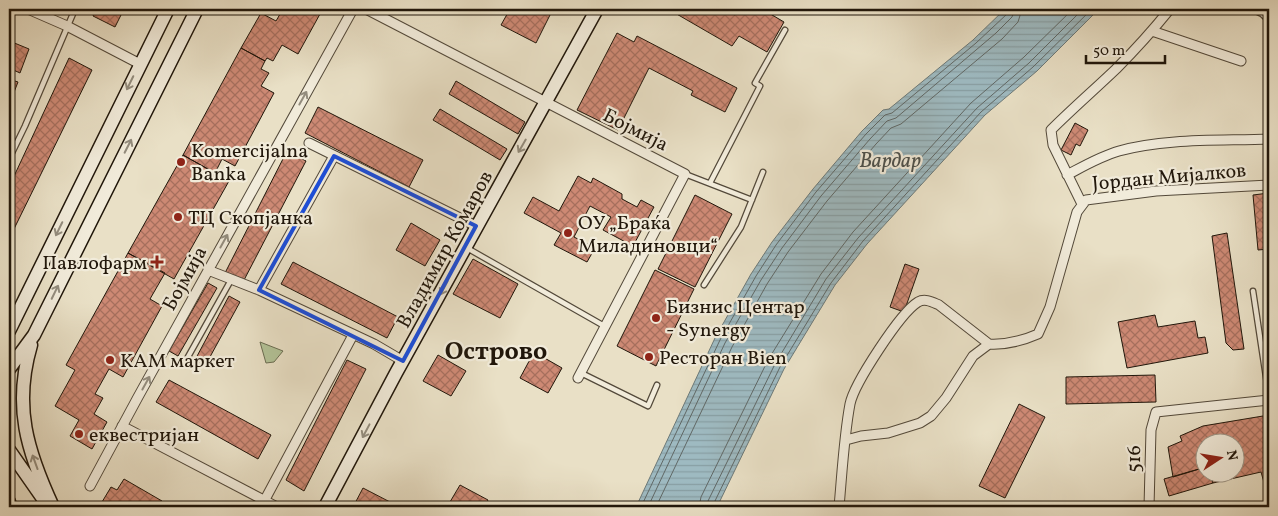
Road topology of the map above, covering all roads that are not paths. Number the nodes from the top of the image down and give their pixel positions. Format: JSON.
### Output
{"nodes":[{"id":1,"x":28,"y":9,"type":"edge"},
{"id":2,"x":75,"y":9,"type":"edge"},
{"id":3,"x":168,"y":9,"type":"edge"},
{"id":4,"x":197,"y":9,"type":"edge"},
{"id":5,"x":354,"y":9,"type":"edge"},
{"id":6,"x":366,"y":9,"type":"edge"},
{"id":7,"x":597,"y":9,"type":"edge"},
{"id":8,"x":1170,"y":9,"type":"edge"},
{"id":9,"x":1252,"y":9,"type":"edge"},
{"id":10,"x":1263,"y":11,"type":"edge"},
{"id":11,"x":1269,"y":21,"type":"edge"},
{"id":12,"x":67,"y":26,"type":"junction"},
{"id":13,"x":785,"y":30,"type":"dead end"},
{"id":14,"x":1152,"y":31,"type":"junction"},
{"id":15,"x":1241,"y":61,"type":"dead end"},
{"id":16,"x":140,"y":64,"type":"junction"},
{"id":17,"x":546,"y":103,"type":"junction"},
{"id":18,"x":1269,"y":139,"type":"edge"},
{"id":19,"x":309,"y":143,"type":"dead end"},
{"id":20,"x":334,"y":156,"type":"junction"},
{"id":21,"x":9,"y":159,"type":"edge"},
{"id":22,"x":763,"y":172,"type":"dead end"},
{"id":23,"x":685,"y":174,"type":"junction"},
{"id":24,"x":1067,"y":175,"type":"junction"},
{"id":25,"x":710,"y":183,"type":"junction"},
{"id":26,"x":1269,"y":185,"type":"edge"},
{"id":27,"x":752,"y":200,"type":"junction"},
{"id":28,"x":1082,"y":204,"type":"junction"},
{"id":29,"x":476,"y":226,"type":"junction"},
{"id":30,"x":466,"y":247,"type":"junction"},
{"id":31,"x":208,"y":270,"type":"junction"},
{"id":32,"x":231,"y":280,"type":"junction"},
{"id":33,"x":704,"y":285,"type":"dead end"},
{"id":34,"x":260,"y":290,"type":"junction"},
{"id":35,"x":1254,"y":291,"type":"dead end"},
{"id":36,"x":606,"y":326,"type":"junction"},
{"id":37,"x":9,"y":331,"type":"edge"},
{"id":38,"x":34,"y":335,"type":"junction"},
{"id":39,"x":353,"y":335,"type":"junction"},
{"id":40,"x":989,"y":344,"type":"junction"},
{"id":41,"x":403,"y":361,"type":"junction"},
{"id":42,"x":184,"y":364,"type":"dead end"},
{"id":43,"x":9,"y":370,"type":"edge"},
{"id":44,"x":580,"y":376,"type":"joint"},
{"id":45,"x":657,"y":385,"type":"dead end"},
{"id":46,"x":1269,"y":398,"type":"edge"},
{"id":47,"x":122,"y":426,"type":"junction"},
{"id":48,"x":846,"y":440,"type":"junction"},
{"id":49,"x":9,"y":450,"type":"edge"},
{"id":50,"x":90,"y":486,"type":"dead end"},
{"id":51,"x":262,"y":504,"type":"edge"},
{"id":52,"x":48,"y":507,"type":"edge"},
{"id":53,"x":53,"y":507,"type":"edge"},
{"id":54,"x":277,"y":507,"type":"edge"},
{"id":55,"x":325,"y":507,"type":"edge"},
{"id":56,"x":839,"y":507,"type":"edge"},
{"id":57,"x":846,"y":507,"type":"edge"},
{"id":58,"x":1150,"y":507,"type":"edge"}],
"edges":[{"from":1,"to":12,"type":"street"},
{"from":2,"to":12,"type":"lane"},
{"from":3,"to":16,"type":"street"},
{"from":38,"to":4,"type":"street","one_way":true},
{"from":31,"to":5,"type":"street","name":"Бојмија","one_way":true},
{"from":6,"to":17,"type":"street","name":"Бојмија"},
{"from":7,"to":17,"type":"street","name":"Владимир Комаров"},
{"from":8,"to":14,"type":"street"},
{"from":9,"to":10,"type":"lane"},
{"from":10,"to":11,"type":"lane"},
{"from":12,"to":16,"type":"street"},
{"from":12,"to":21,"type":"lane"},
{"from":13,"to":25,"type":"lane"},
{"from":14,"to":15,"type":"street"},
{"from":14,"to":24,"type":"street"},
{"from":16,"to":37,"type":"street","one_way":true},
{"from":17,"to":23,"type":"street","name":"Бојмија"},
{"from":17,"to":29,"type":"street","name":"Владимир Комаров","one_way":true},
{"from":18,"to":24,"type":"street"},
{"from":19,"to":20,"type":"street"},
{"from":20,"to":29,"type":"street"},
{"from":20,"to":34,"type":"street"},
{"from":22,"to":27,"type":"lane"},
{"from":23,"to":25,"type":"lane"},
{"from":23,"to":36,"type":"street","name":"Бојмија"},
{"from":24,"to":28,"type":"street"},
{"from":25,"to":27,"type":"lane"},
{"from":26,"to":28,"type":"street","name":"Јордан Мијалков"},
{"from":27,"to":33,"type":"lane"},
{"from":28,"to":40,"type":"street","name":"Јордан Мијалков"},
{"from":29,"to":30,"type":"street","name":"Владимир Комаров"},
{"from":30,"to":36,"type":"lane"},
{"from":30,"to":41,"type":"street","name":"Владимир Комаров","one_way":true},
{"from":31,"to":32,"type":"street"},
{"from":47,"to":31,"type":"street","name":"Бојмија","one_way":true},
{"from":32,"to":34,"type":"street"},
{"from":32,"to":42,"type":"lane"},
{"from":34,"to":39,"type":"street"},
{"from":35,"to":46,"type":"lane"},
{"from":36,"to":44,"type":"street","name":"Бојмија"},
{"from":38,"to":43,"type":"street"},
{"from":53,"to":38,"type":"street","one_way":true},
{"from":39,"to":41,"type":"street"},
{"from":39,"to":51,"type":"street"},
{"from":40,"to":48,"type":"street"},
{"from":40,"to":48,"type":"street"},
{"from":41,"to":55,"type":"street","name":"Владимир Комаров","one_way":true},
{"from":44,"to":45,"type":"lane"},
{"from":46,"to":58,"type":"street","name":"516"},
{"from":47,"to":50,"type":"street","name":"Бојмија"},
{"from":47,"to":51,"type":"street"},
{"from":48,"to":56,"type":"street"},
{"from":49,"to":52,"type":"street"},
{"from":51,"to":54,"type":"street"},
{"from":56,"to":57,"type":"street"}]}
